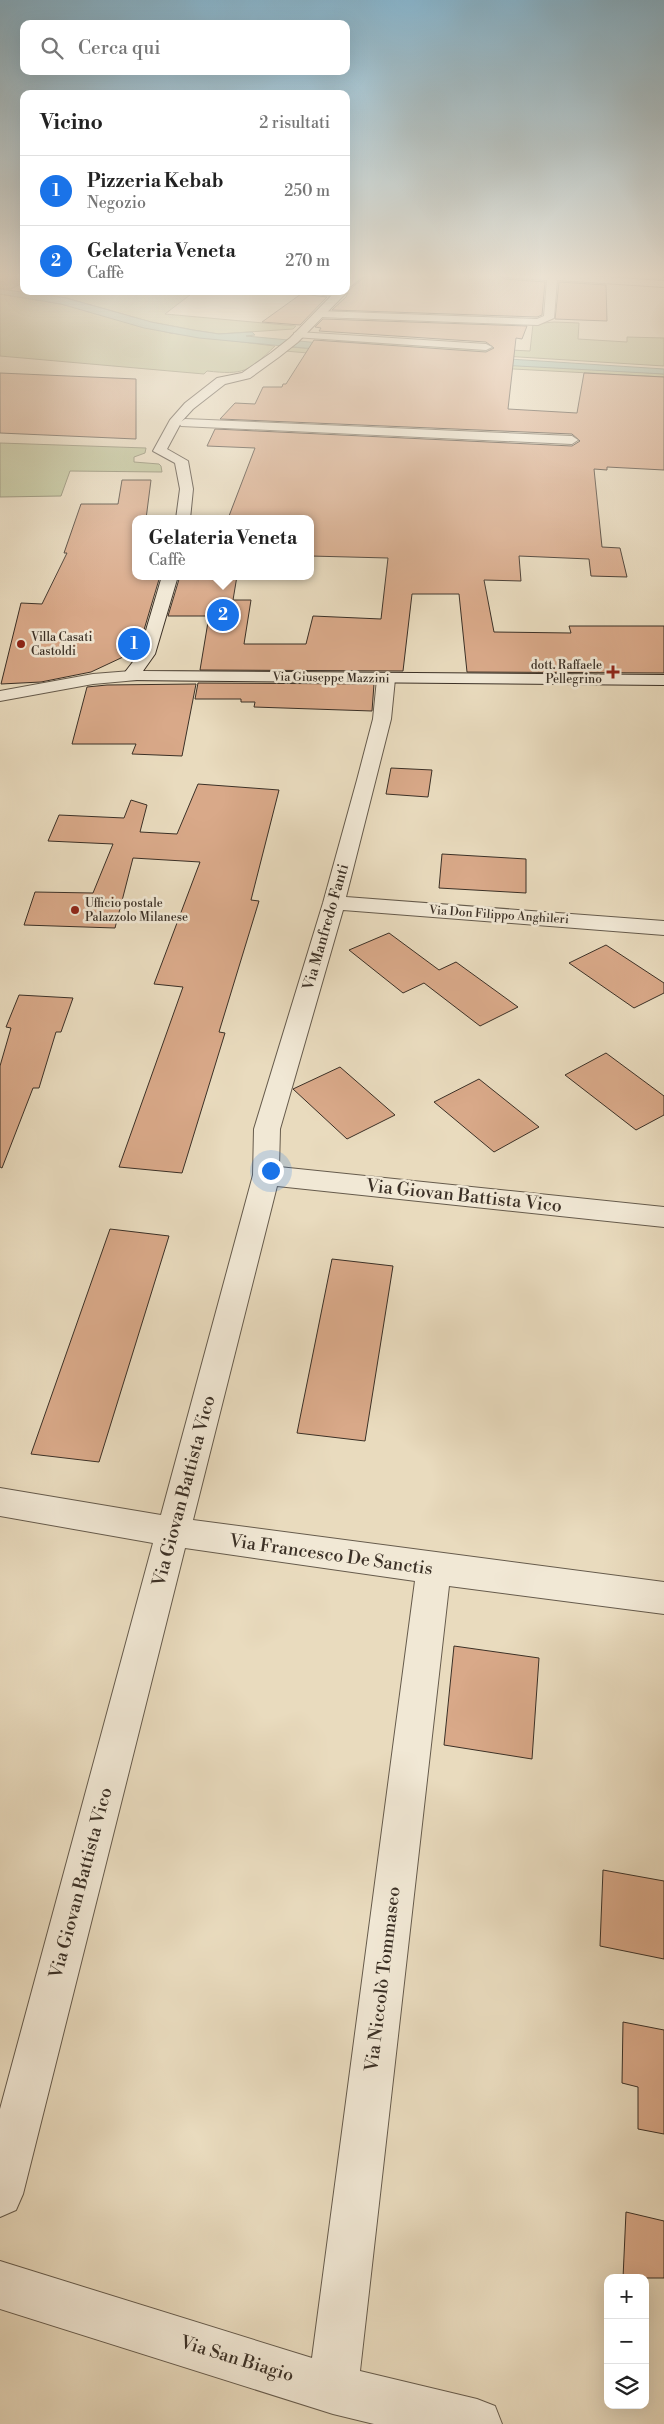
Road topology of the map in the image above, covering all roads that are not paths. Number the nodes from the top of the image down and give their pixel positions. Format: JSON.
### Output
{"nodes":[{"id":1,"x":214,"y":387,"type":"edge"},
{"id":2,"x":237,"y":387,"type":"edge"},
{"id":3,"x":572,"y":440,"type":"dead end"},
{"id":4,"x":184,"y":515,"type":"edge"},
{"id":5,"x":169,"y":580,"type":"edge"},
{"id":6,"x":131,"y":676,"type":"junction"},
{"id":7,"x":386,"y":679,"type":"junction"},
{"id":8,"x":664,"y":680,"type":"edge"},
{"id":9,"x":0,"y":696,"type":"edge"},
{"id":10,"x":334,"y":903,"type":"junction"},
{"id":11,"x":664,"y":928,"type":"edge"},
{"id":12,"x":266,"y":1175,"type":"junction"},
{"id":13,"x":664,"y":1217,"type":"edge"},
{"id":14,"x":0,"y":1502,"type":"edge"},
{"id":15,"x":173,"y":1533,"type":"junction"},
{"id":16,"x":434,"y":1568,"type":"junction"},
{"id":17,"x":664,"y":1598,"type":"edge"},
{"id":18,"x":0,"y":2194,"type":"edge"},
{"id":19,"x":0,"y":2285,"type":"edge"},
{"id":20,"x":333,"y":2389,"type":"junction"},
{"id":21,"x":478,"y":2424,"type":"edge"}],
"edges":[{"from":1,"to":4,"type":"street"},
{"from":2,"to":3,"type":"street"},
{"from":5,"to":6,"type":"street"},
{"from":6,"to":7,"type":"street","name":"Via Giuseppe Mazzini"},
{"from":6,"to":9,"type":"street","name":"Via Giuseppe Mazzini"},
{"from":7,"to":8,"type":"street","name":"Via Giuseppe Mazzini"},
{"from":7,"to":10,"type":"street","name":"Via Manfredo Fanti"},
{"from":10,"to":11,"type":"street","name":"Via Don Filippo Anghileri"},
{"from":10,"to":12,"type":"street","name":"Via Manfredo Fanti"},
{"from":12,"to":13,"type":"street","name":"Via Giovan Battista Vico"},
{"from":12,"to":15,"type":"street","name":"Via Giovan Battista Vico"},
{"from":14,"to":15,"type":"street","name":"Via Francesco De Sanctis"},
{"from":15,"to":16,"type":"street","name":"Via Francesco De Sanctis"},
{"from":15,"to":18,"type":"street","name":"Via Giovan Battista Vico"},
{"from":16,"to":17,"type":"street","name":"Via Francesco De Sanctis"},
{"from":16,"to":20,"type":"street","name":"Via Niccolò Tommaseo"},
{"from":19,"to":20,"type":"street","name":"Via San Biagio"},
{"from":20,"to":21,"type":"street","name":"Via San Biagio"}]}
